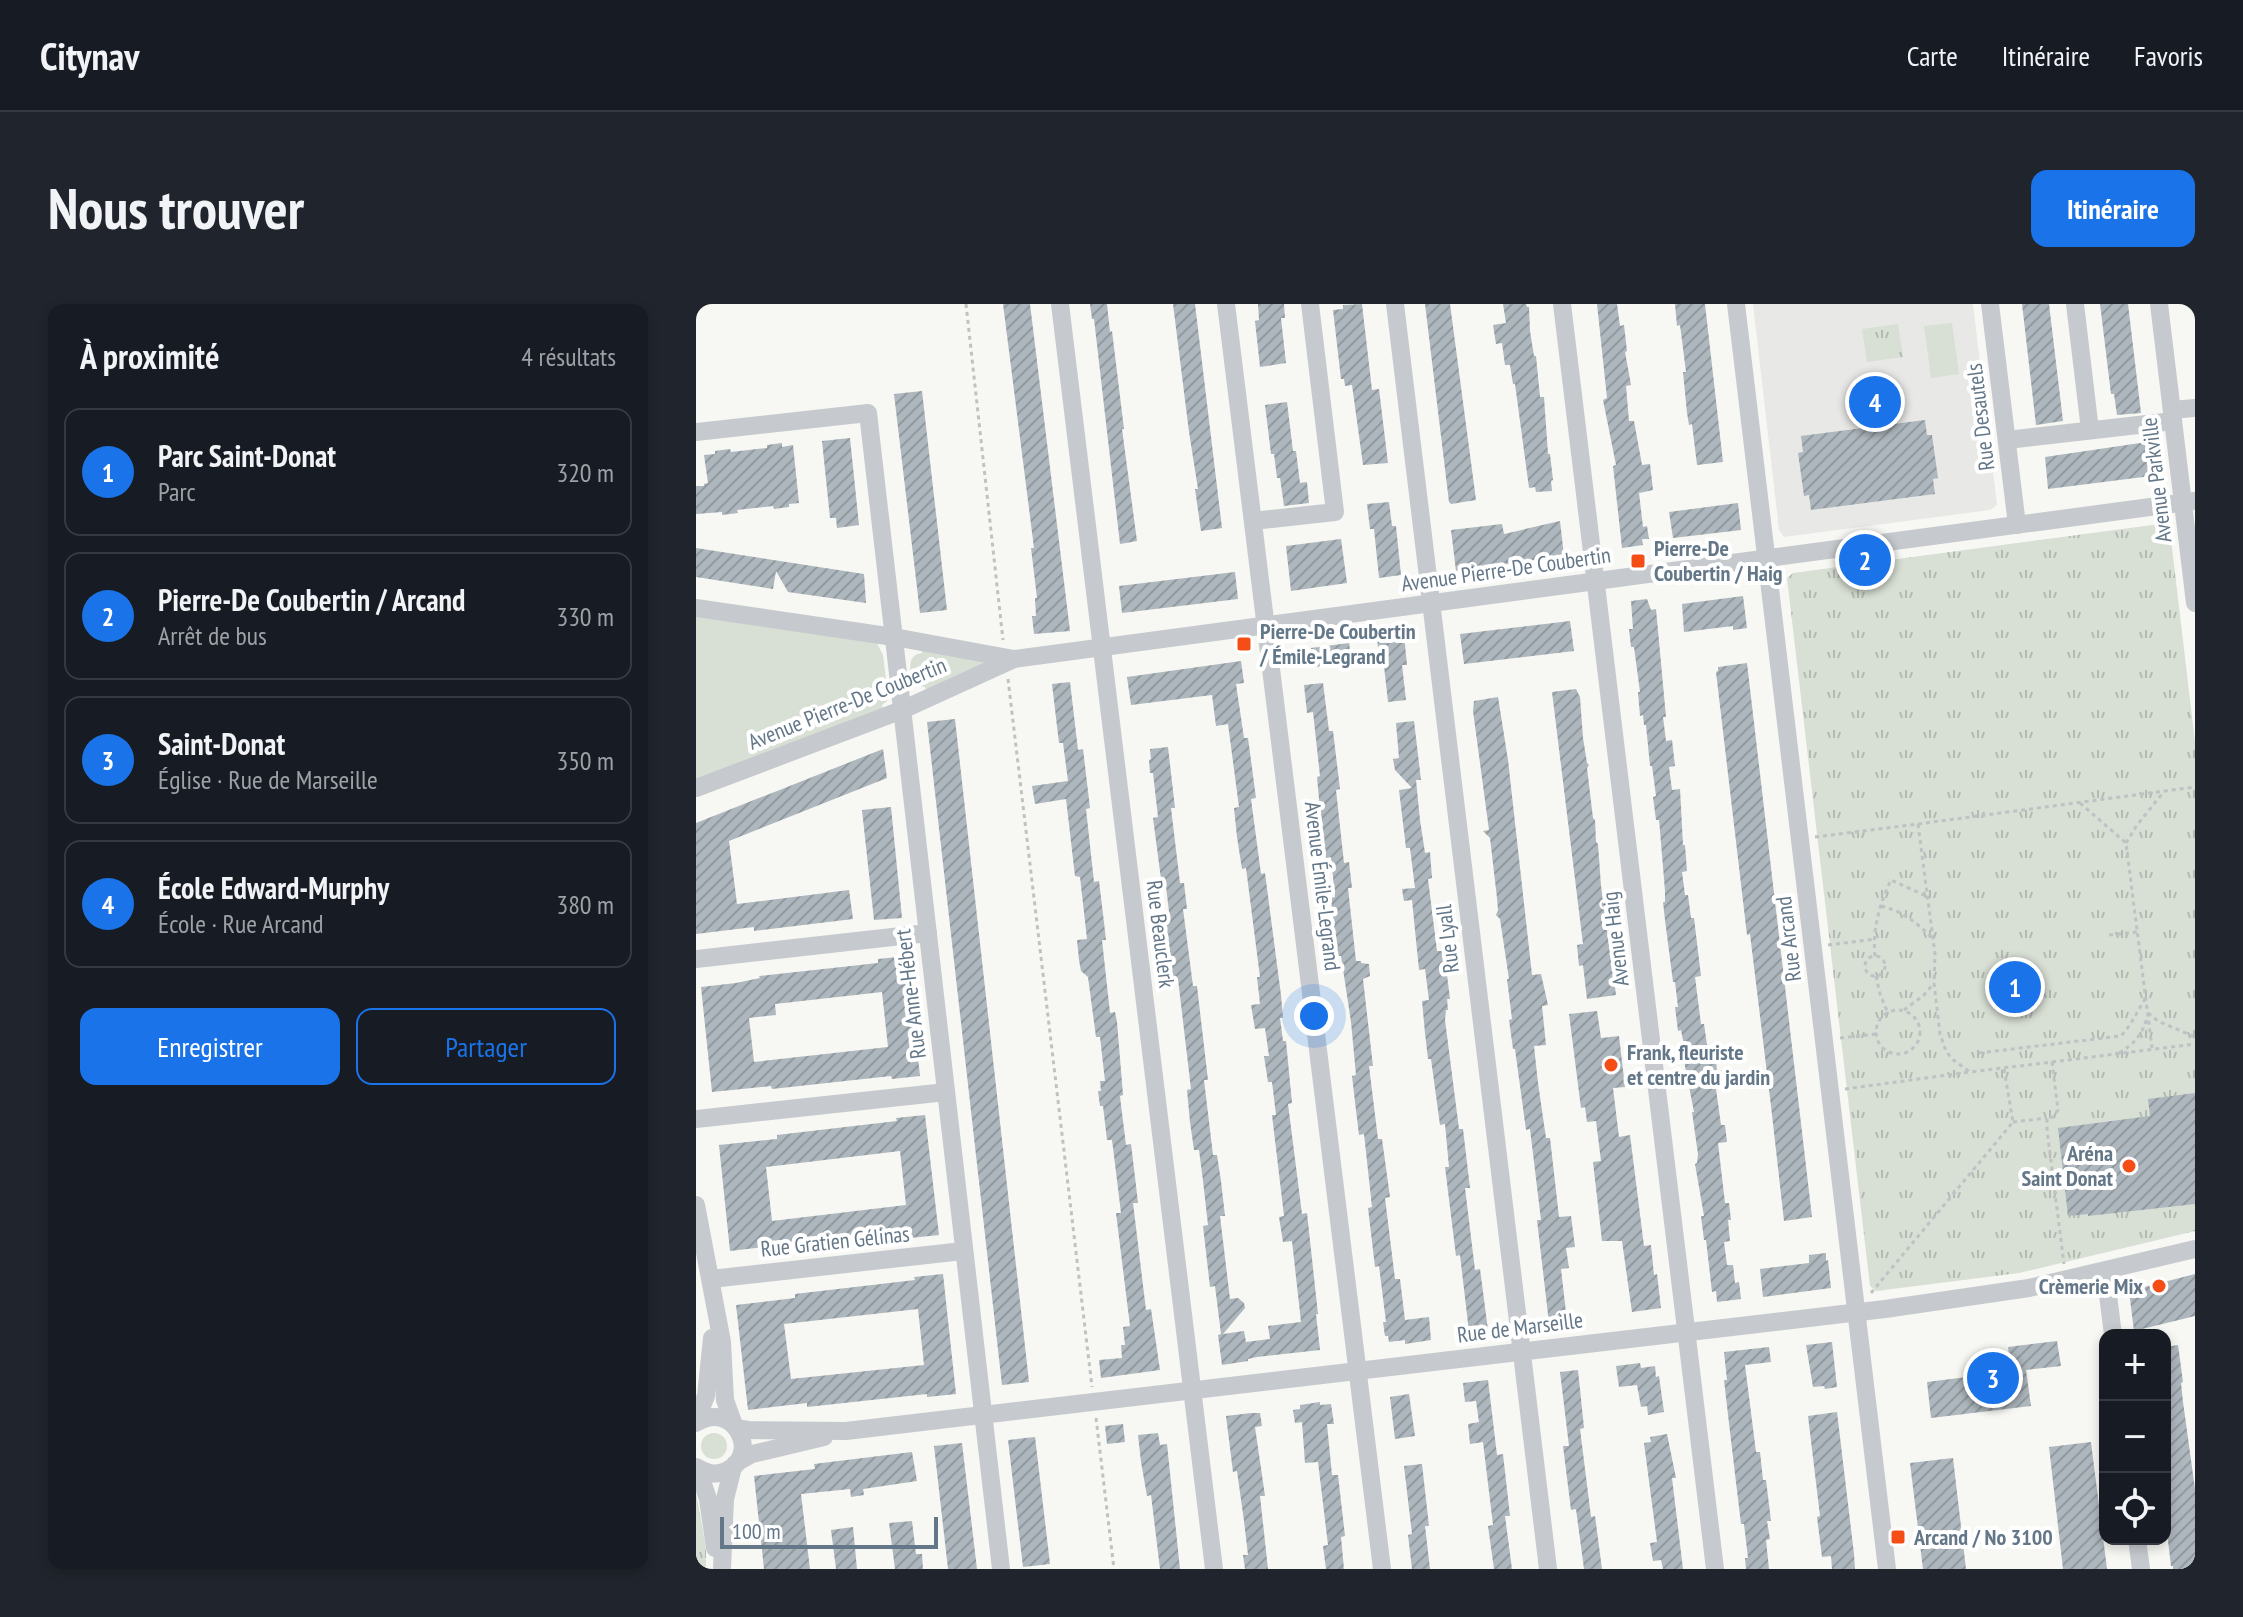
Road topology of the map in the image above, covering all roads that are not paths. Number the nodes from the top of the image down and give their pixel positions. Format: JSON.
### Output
{"nodes":[{"id":1,"x":1060,"y":304,"type":"edge"},
{"id":2,"x":1226,"y":304,"type":"edge"},
{"id":3,"x":1310,"y":304,"type":"edge"},
{"id":4,"x":1395,"y":304,"type":"edge"},
{"id":5,"x":1562,"y":304,"type":"edge"},
{"id":6,"x":1736,"y":304,"type":"edge"},
{"id":7,"x":1990,"y":304,"type":"edge"},
{"id":8,"x":2075,"y":304,"type":"edge"},
{"id":9,"x":2159,"y":304,"type":"edge"},
{"id":10,"x":2195,"y":408,"type":"edge"},
{"id":11,"x":2172,"y":416,"type":"junction"},
{"id":12,"x":2090,"y":430,"type":"junction"},
{"id":13,"x":696,"y":432,"type":"edge"},
{"id":14,"x":2007,"y":440,"type":"junction"},
{"id":15,"x":2189,"y":502,"type":"edge"},
{"id":16,"x":1253,"y":521,"type":"junction"},
{"id":17,"x":2017,"y":525,"type":"junction"},
{"id":18,"x":1766,"y":559,"type":"junction"},
{"id":19,"x":1595,"y":582,"type":"junction"},
{"id":20,"x":2195,"y":603,"type":"edge"},
{"id":21,"x":1431,"y":604,"type":"junction"},
{"id":22,"x":696,"y":608,"type":"edge"},
{"id":23,"x":1266,"y":625,"type":"junction"},
{"id":24,"x":894,"y":637,"type":"junction"},
{"id":25,"x":1102,"y":648,"type":"junction"},
{"id":26,"x":1009,"y":660,"type":"junction"},
{"id":27,"x":902,"y":710,"type":"junction"},
{"id":28,"x":696,"y":788,"type":"edge"},
{"id":29,"x":928,"y":933,"type":"junction"},
{"id":30,"x":696,"y":959,"type":"edge"},
{"id":31,"x":946,"y":1092,"type":"junction"},
{"id":32,"x":696,"y":1119,"type":"edge"},
{"id":33,"x":696,"y":1205,"type":"edge"},
{"id":34,"x":2195,"y":1249,"type":"edge"},
{"id":35,"x":963,"y":1251,"type":"junction"},
{"id":36,"x":2105,"y":1271,"type":"junction"},
{"id":37,"x":711,"y":1279,"type":"junction"},
{"id":38,"x":714,"y":1304,"type":"junction"},
{"id":39,"x":1856,"y":1312,"type":"junction"},
{"id":40,"x":2112,"y":1329,"type":"edge"},
{"id":41,"x":1687,"y":1330,"type":"junction"},
{"id":42,"x":1521,"y":1351,"type":"junction"},
{"id":43,"x":1358,"y":1371,"type":"junction"},
{"id":44,"x":1193,"y":1390,"type":"junction"},
{"id":45,"x":983,"y":1414,"type":"junction"},
{"id":46,"x":696,"y":1422,"type":"edge"},
{"id":47,"x":735,"y":1427,"type":"junction"},
{"id":48,"x":846,"y":1431,"type":"junction"},
{"id":49,"x":735,"y":1465,"type":"junction"},
{"id":50,"x":697,"y":1468,"type":"edge"},
{"id":51,"x":2138,"y":1545,"type":"edge"},
{"id":52,"x":720,"y":1569,"type":"edge"},
{"id":53,"x":1001,"y":1569,"type":"edge"},
{"id":54,"x":1214,"y":1569,"type":"edge"},
{"id":55,"x":1382,"y":1569,"type":"edge"},
{"id":56,"x":1548,"y":1569,"type":"edge"},
{"id":57,"x":1715,"y":1569,"type":"edge"},
{"id":58,"x":1887,"y":1569,"type":"edge"},
{"id":59,"x":2141,"y":1569,"type":"edge"}],
"edges":[{"from":1,"to":25,"type":"street","name":"Rue Beauclerk"},
{"from":2,"to":16,"type":"street","name":"Avenue Émile-Legrand"},
{"from":3,"to":16,"type":"street"},
{"from":4,"to":21,"type":"street","name":"Rue Lyall"},
{"from":5,"to":19,"type":"street","name":"Avenue Haig"},
{"from":6,"to":18,"type":"street","name":"Rue Arcand"},
{"from":7,"to":14,"type":"street","name":"Rue Desautels"},
{"from":8,"to":12,"type":"street"},
{"from":9,"to":11,"type":"street","name":"Avenue Parkville"},
{"from":10,"to":11,"type":"street"},
{"from":11,"to":12,"type":"street"},
{"from":11,"to":15,"type":"street","name":"Avenue Parkville"},
{"from":12,"to":14,"type":"street"},
{"from":13,"to":24,"type":"street","name":"Rue Anne-Hébert"},
{"from":14,"to":17,"type":"street","name":"Rue Desautels"},
{"from":15,"to":17,"type":"street","name":"Avenue Pierre-De Coubertin"},
{"from":15,"to":20,"type":"street","name":"Avenue Parkville"},
{"from":16,"to":23,"type":"street","name":"Avenue Émile-Legrand"},
{"from":17,"to":18,"type":"street","name":"Avenue Pierre-De Coubertin"},
{"from":18,"to":19,"type":"street","name":"Avenue Pierre-De Coubertin"},
{"from":18,"to":39,"type":"street","name":"Rue Arcand"},
{"from":19,"to":21,"type":"street","name":"Avenue Pierre-De Coubertin"},
{"from":19,"to":41,"type":"street","name":"Avenue Haig"},
{"from":21,"to":23,"type":"street","name":"Avenue Pierre-De Coubertin"},
{"from":21,"to":42,"type":"street","name":"Rue Lyall"},
{"from":22,"to":24,"type":"street","name":"Avenue Pierre-De Coubertin"},
{"from":23,"to":25,"type":"street","name":"Avenue Pierre-De Coubertin"},
{"from":23,"to":43,"type":"street","name":"Avenue Émile-Legrand"},
{"from":24,"to":26,"type":"street","name":"Avenue Pierre-De Coubertin"},
{"from":24,"to":27,"type":"street","name":"Rue Anne-Hébert"},
{"from":25,"to":26,"type":"street","name":"Avenue Pierre-De Coubertin"},
{"from":25,"to":44,"type":"street","name":"Rue Beauclerk"},
{"from":26,"to":27,"type":"street","name":"Avenue Pierre-De Coubertin"},
{"from":27,"to":28,"type":"street","name":"Avenue Pierre-De Coubertin"},
{"from":27,"to":29,"type":"street","name":"Rue Anne-Hébert"},
{"from":29,"to":30,"type":"street"},
{"from":29,"to":31,"type":"street","name":"Rue Anne-Hébert"},
{"from":31,"to":32,"type":"street"},
{"from":31,"to":35,"type":"street","name":"Rue Anne-Hébert"},
{"from":33,"to":37,"type":"street"},
{"from":34,"to":36,"type":"street","name":"Rue de Marseille"},
{"from":35,"to":37,"type":"street","name":"Rue Gratien Gélinas"},
{"from":35,"to":45,"type":"street","name":"Rue Anne-Hébert"},
{"from":36,"to":39,"type":"street","name":"Rue de Marseille"},
{"from":36,"to":40,"type":"street"},
{"from":37,"to":38,"type":"street"},
{"from":38,"to":46,"type":"street"},
{"from":38,"to":47,"type":"street"},
{"from":39,"to":41,"type":"street","name":"Rue de Marseille"},
{"from":39,"to":58,"type":"street","name":"Rue Arcand"},
{"from":41,"to":42,"type":"street","name":"Rue de Marseille"},
{"from":41,"to":57,"type":"street","name":"Avenue Haig"},
{"from":42,"to":43,"type":"street","name":"Rue de Marseille"},
{"from":42,"to":56,"type":"street","name":"Rue Lyall"},
{"from":43,"to":44,"type":"street","name":"Rue de Marseille"},
{"from":43,"to":55,"type":"street","name":"Avenue Émile-Legrand"},
{"from":44,"to":45,"type":"street","name":"Rue de Marseille"},
{"from":44,"to":54,"type":"street","name":"Rue Beauclerk"},
{"from":45,"to":48,"type":"street","name":"Rue de Marseille"},
{"from":45,"to":53,"type":"street","name":"Rue Anne-Hébert"},
{"from":46,"to":47,"type":"street","name":"Rue de Marseille"},
{"from":47,"to":48,"type":"street","name":"Rue de Marseille"},
{"from":47,"to":49,"type":"street"},
{"from":48,"to":49,"type":"street","name":"Rue de Marseille"},
{"from":49,"to":50,"type":"street","name":"Rue de Marseille"},
{"from":49,"to":52,"type":"street"},
{"from":50,"to":52,"type":"street"},
{"from":51,"to":59,"type":"street"}]}
